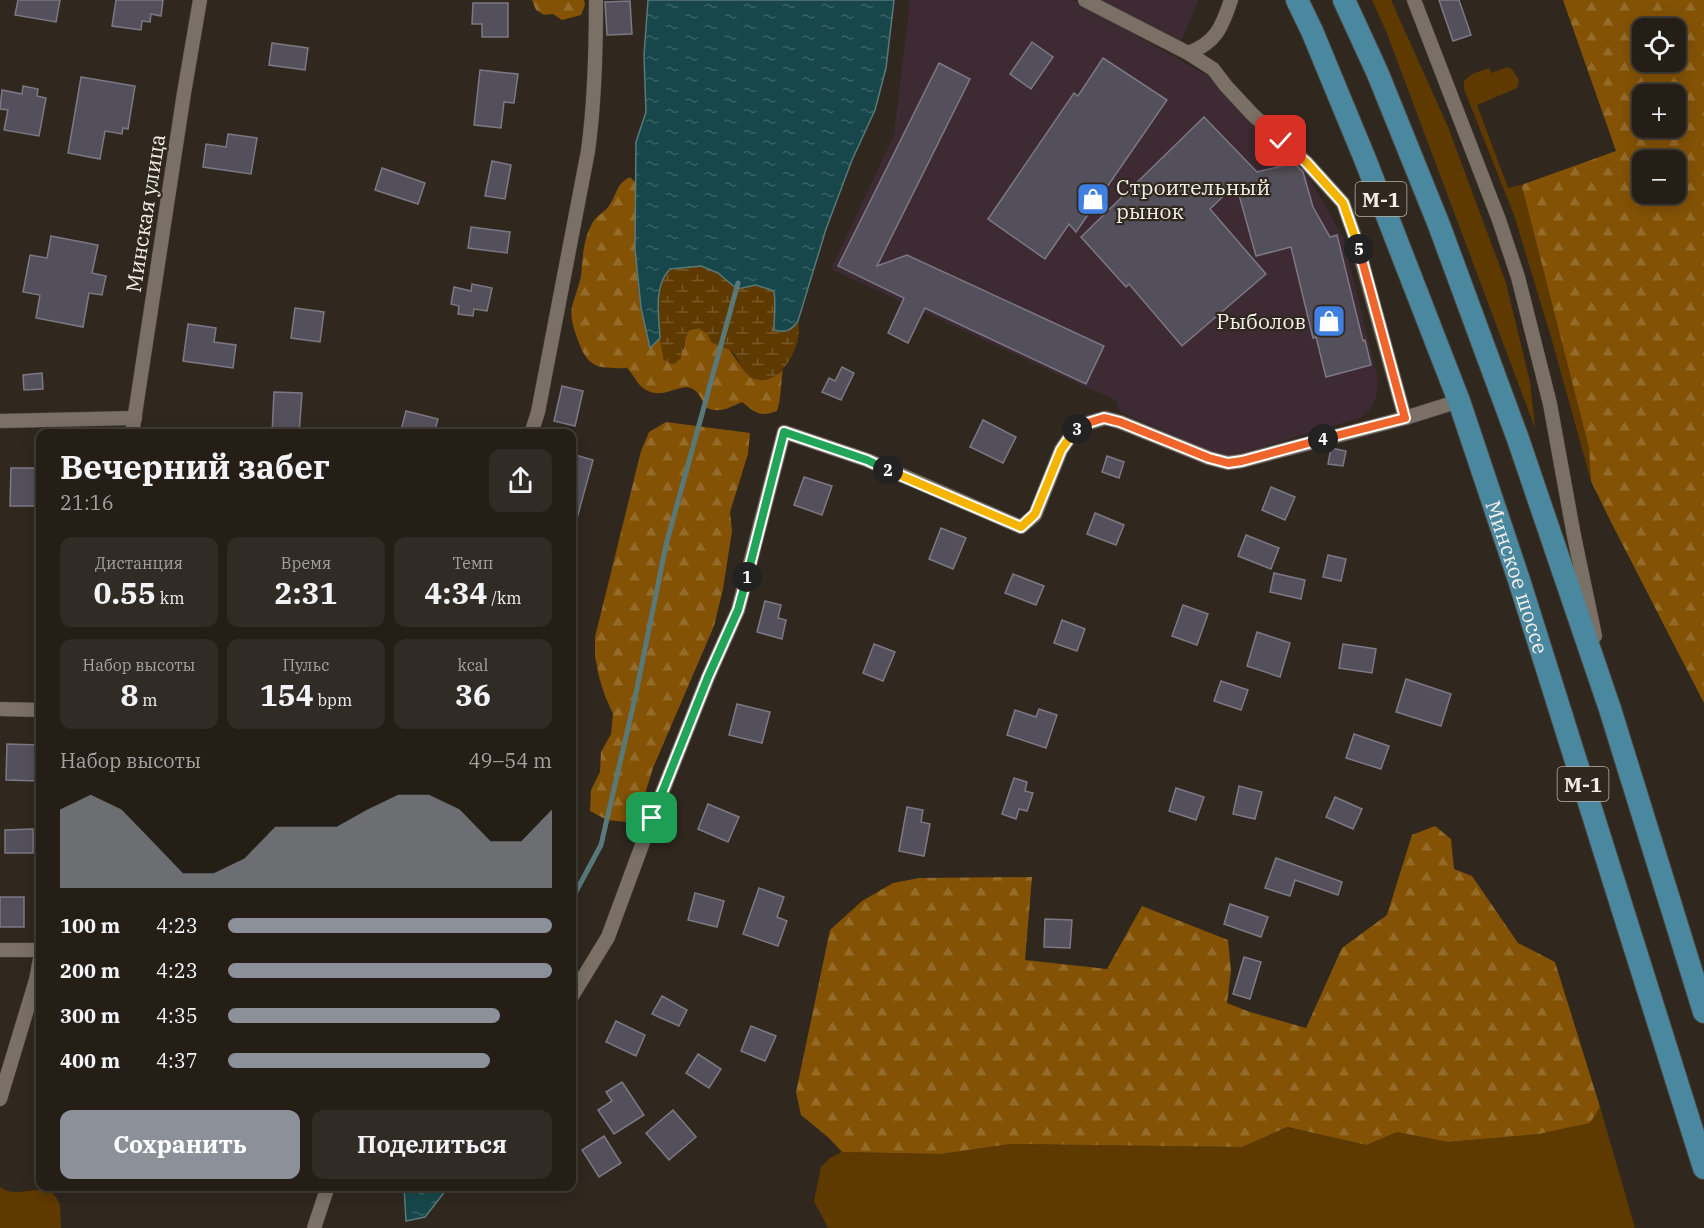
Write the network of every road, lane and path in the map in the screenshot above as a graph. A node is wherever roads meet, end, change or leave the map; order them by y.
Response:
1 (200, 0) edge
2 (596, 0) edge
3 (1084, 0) edge
4 (1231, 0) edge
5 (1297, 0) edge
6 (1344, 0) edge
7 (1414, 0) edge
8 (1212, 39) junction
9 (1188, 53) junction
10 (1213, 69) junction
11 (1459, 401) junction
12 (135, 418) junction
13 (1405, 418) junction
14 (0, 421) edge
15 (133, 429) edge
16 (533, 429) edge
17 (0, 709) edge
18 (1610, 709) junction
19 (36, 710) edge
20 (0, 950) edge
21 (36, 950) edge
22 (36, 980) edge
23 (576, 989) edge
24 (1704, 1012) edge
25 (0, 1099) edge
26 (1704, 1168) edge
27 (326, 1191) edge
28 (314, 1228) edge

1 - 12 street, Минская улица
2 - 16 street
3 - 9 street
4 - 8 street
5 - 11 highway, Минское шоссе / М-1
6 - 18 highway, М-1
7 - 18 street
8 - 9 street
8 - 10 street
9 - 10 street
10 - 13 street
11 - 13 street
11 - 26 highway, Минское шоссе / М-1
12 - 14 street
12 - 15 street, Минская улица
13 - 23 street
17 - 19 street
18 - 24 highway, М-1
20 - 21 street
22 - 25 street
27 - 28 street

